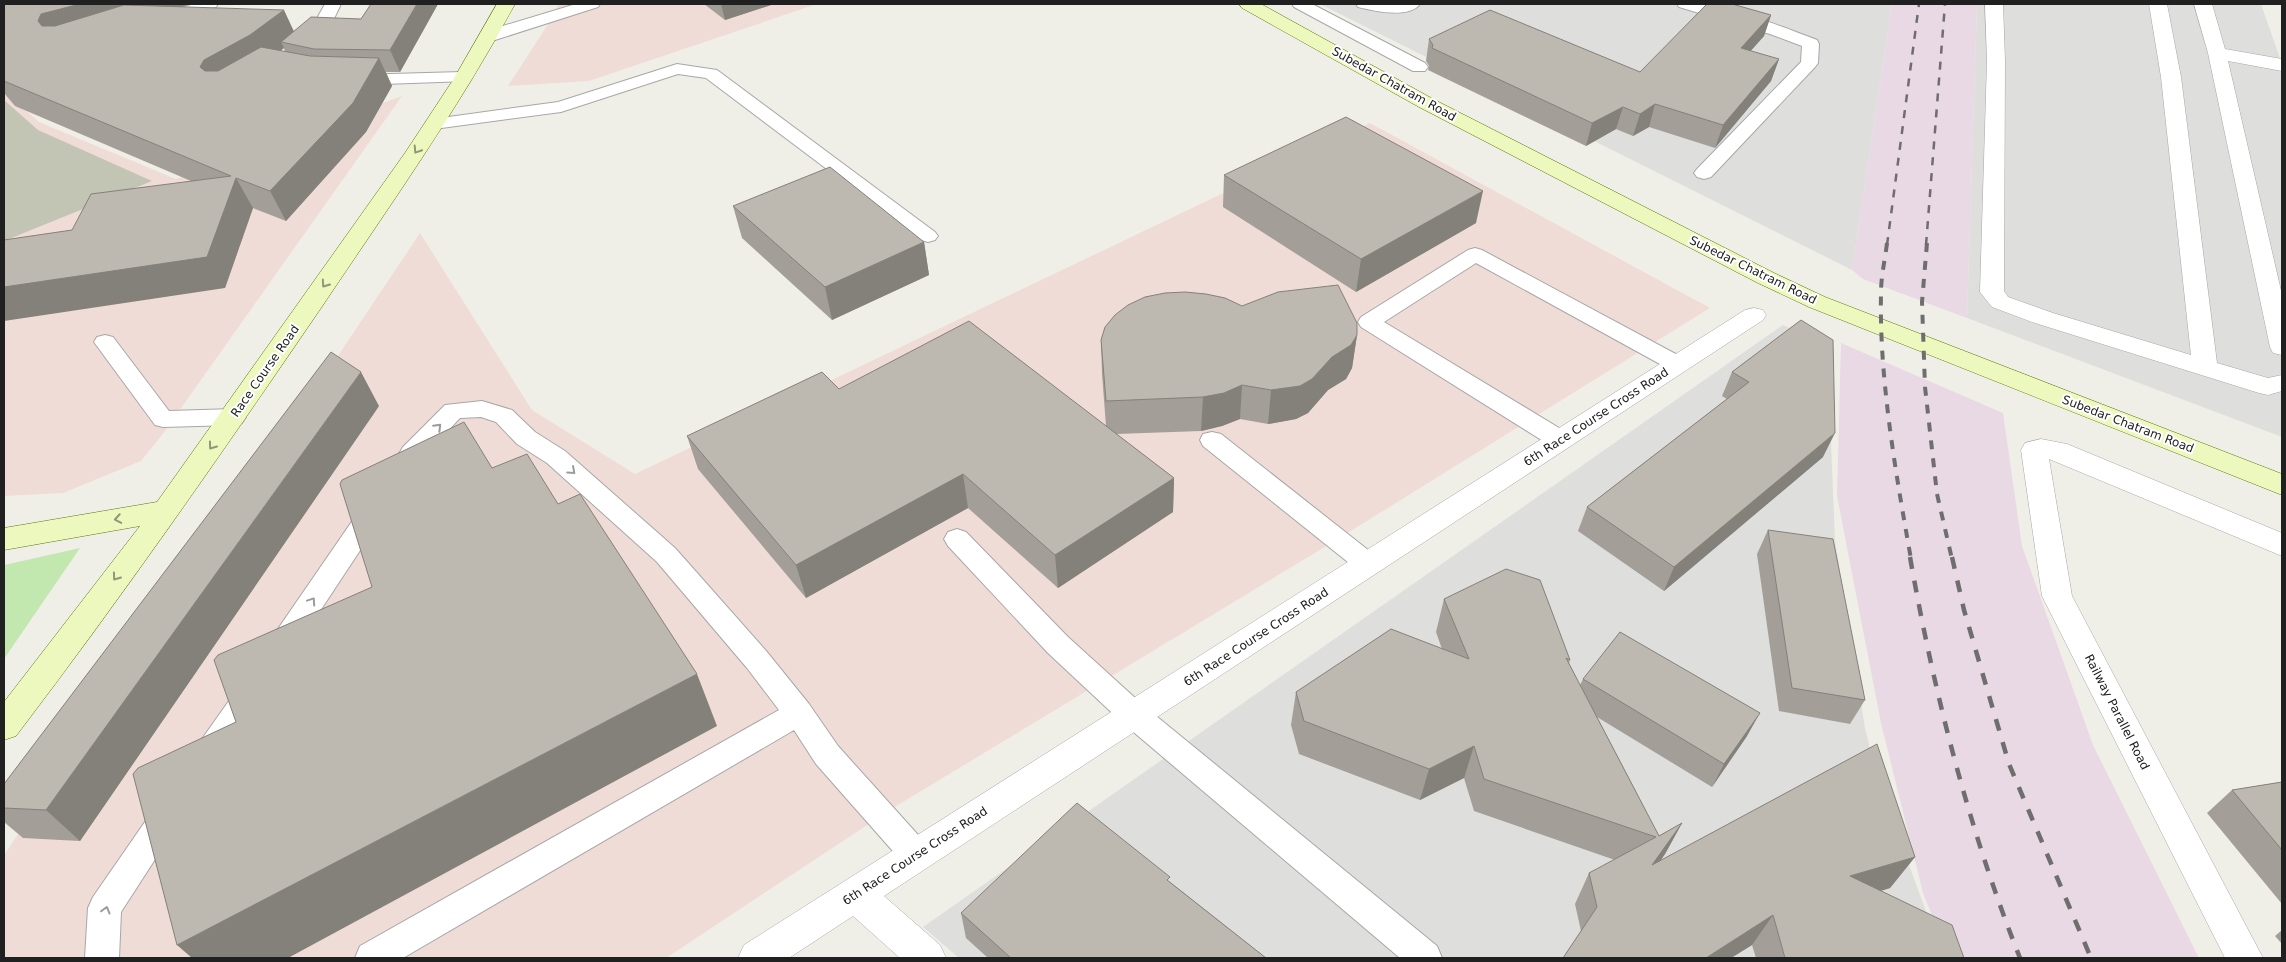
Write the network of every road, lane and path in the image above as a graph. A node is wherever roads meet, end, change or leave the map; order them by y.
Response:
1 (210, 4) edge
2 (333, 4) edge
3 (506, 4) edge
4 (592, 4) edge
5 (1248, 4) edge
6 (1300, 4) edge
7 (1364, 4) edge
8 (1412, 4) edge
9 (1685, 4) edge
10 (1994, 4) edge
11 (2158, 4) edge
12 (2202, 4) edge
13 (147, 23) edge
14 (489, 36) junction
15 (295, 50) edge
16 (2217, 53) junction
17 (2282, 65) edge
18 (1419, 67) dead end
19 (462, 77) junction
20 (341, 79) edge
21 (434, 124) junction
22 (1704, 173) dead end
23 (928, 236) dead end
24 (1754, 315) dead end
25 (105, 342) dead end
26 (2282, 347) edge
27 (1677, 364) junction
28 (2205, 367) junction
29 (2282, 384) edge
30 (234, 417) junction
31 (1212, 440) dead end
32 (1560, 440) junction
33 (2282, 485) edge
34 (166, 511) junction
35 (4, 539) edge
36 (957, 539) dead end
37 (2282, 545) edge
38 (1368, 564) junction
39 (799, 713) junction
40 (1134, 715) junction
41 (4, 726) edge
42 (917, 856) junction
43 (856, 895) junction
44 (102, 958) edge
45 (372, 958) edge
46 (757, 958) edge
47 (927, 958) edge
48 (1425, 958) edge
49 (2244, 958) edge

1 - 13 lane
2 - 15 lane
3 - 14 main road, Race Course Road
4 - 14 lane
5 - 33 main road, Subedar Chatram Road
6 - 18 lane
7 - 8 lane
9 - 22 lane
10 - 28 street
11 - 28 street
12 - 16 street
14 - 19 main road, Race Course Road
16 - 17 street
16 - 26 street
19 - 20 lane
19 - 21 main road, Race Course Road
21 - 23 lane
21 -> 30 main road, Race Course Road
24 - 27 street, 6th Race Course Cross Road
25 - 30 lane
27 - 32 street, 6th Race Course Cross Road
27 - 32 lane
28 - 29 street
30 -> 34 main road, Race Course Road
31 - 38 lane
32 - 38 street, 6th Race Course Cross Road
34 -> 35 main road
34 -> 41 main road, Race Course Road
36 - 40 lane
37 - 49 street, Railway Parallel Road
38 - 40 street, 6th Race Course Cross Road
39 - 42 lane
44 -> 39 lane
39 - 45 lane
40 - 42 street, 6th Race Course Cross Road
40 - 48 lane
42 - 43 street, 6th Race Course Cross Road
43 - 46 street, 6th Race Course Cross Road
43 - 47 street

